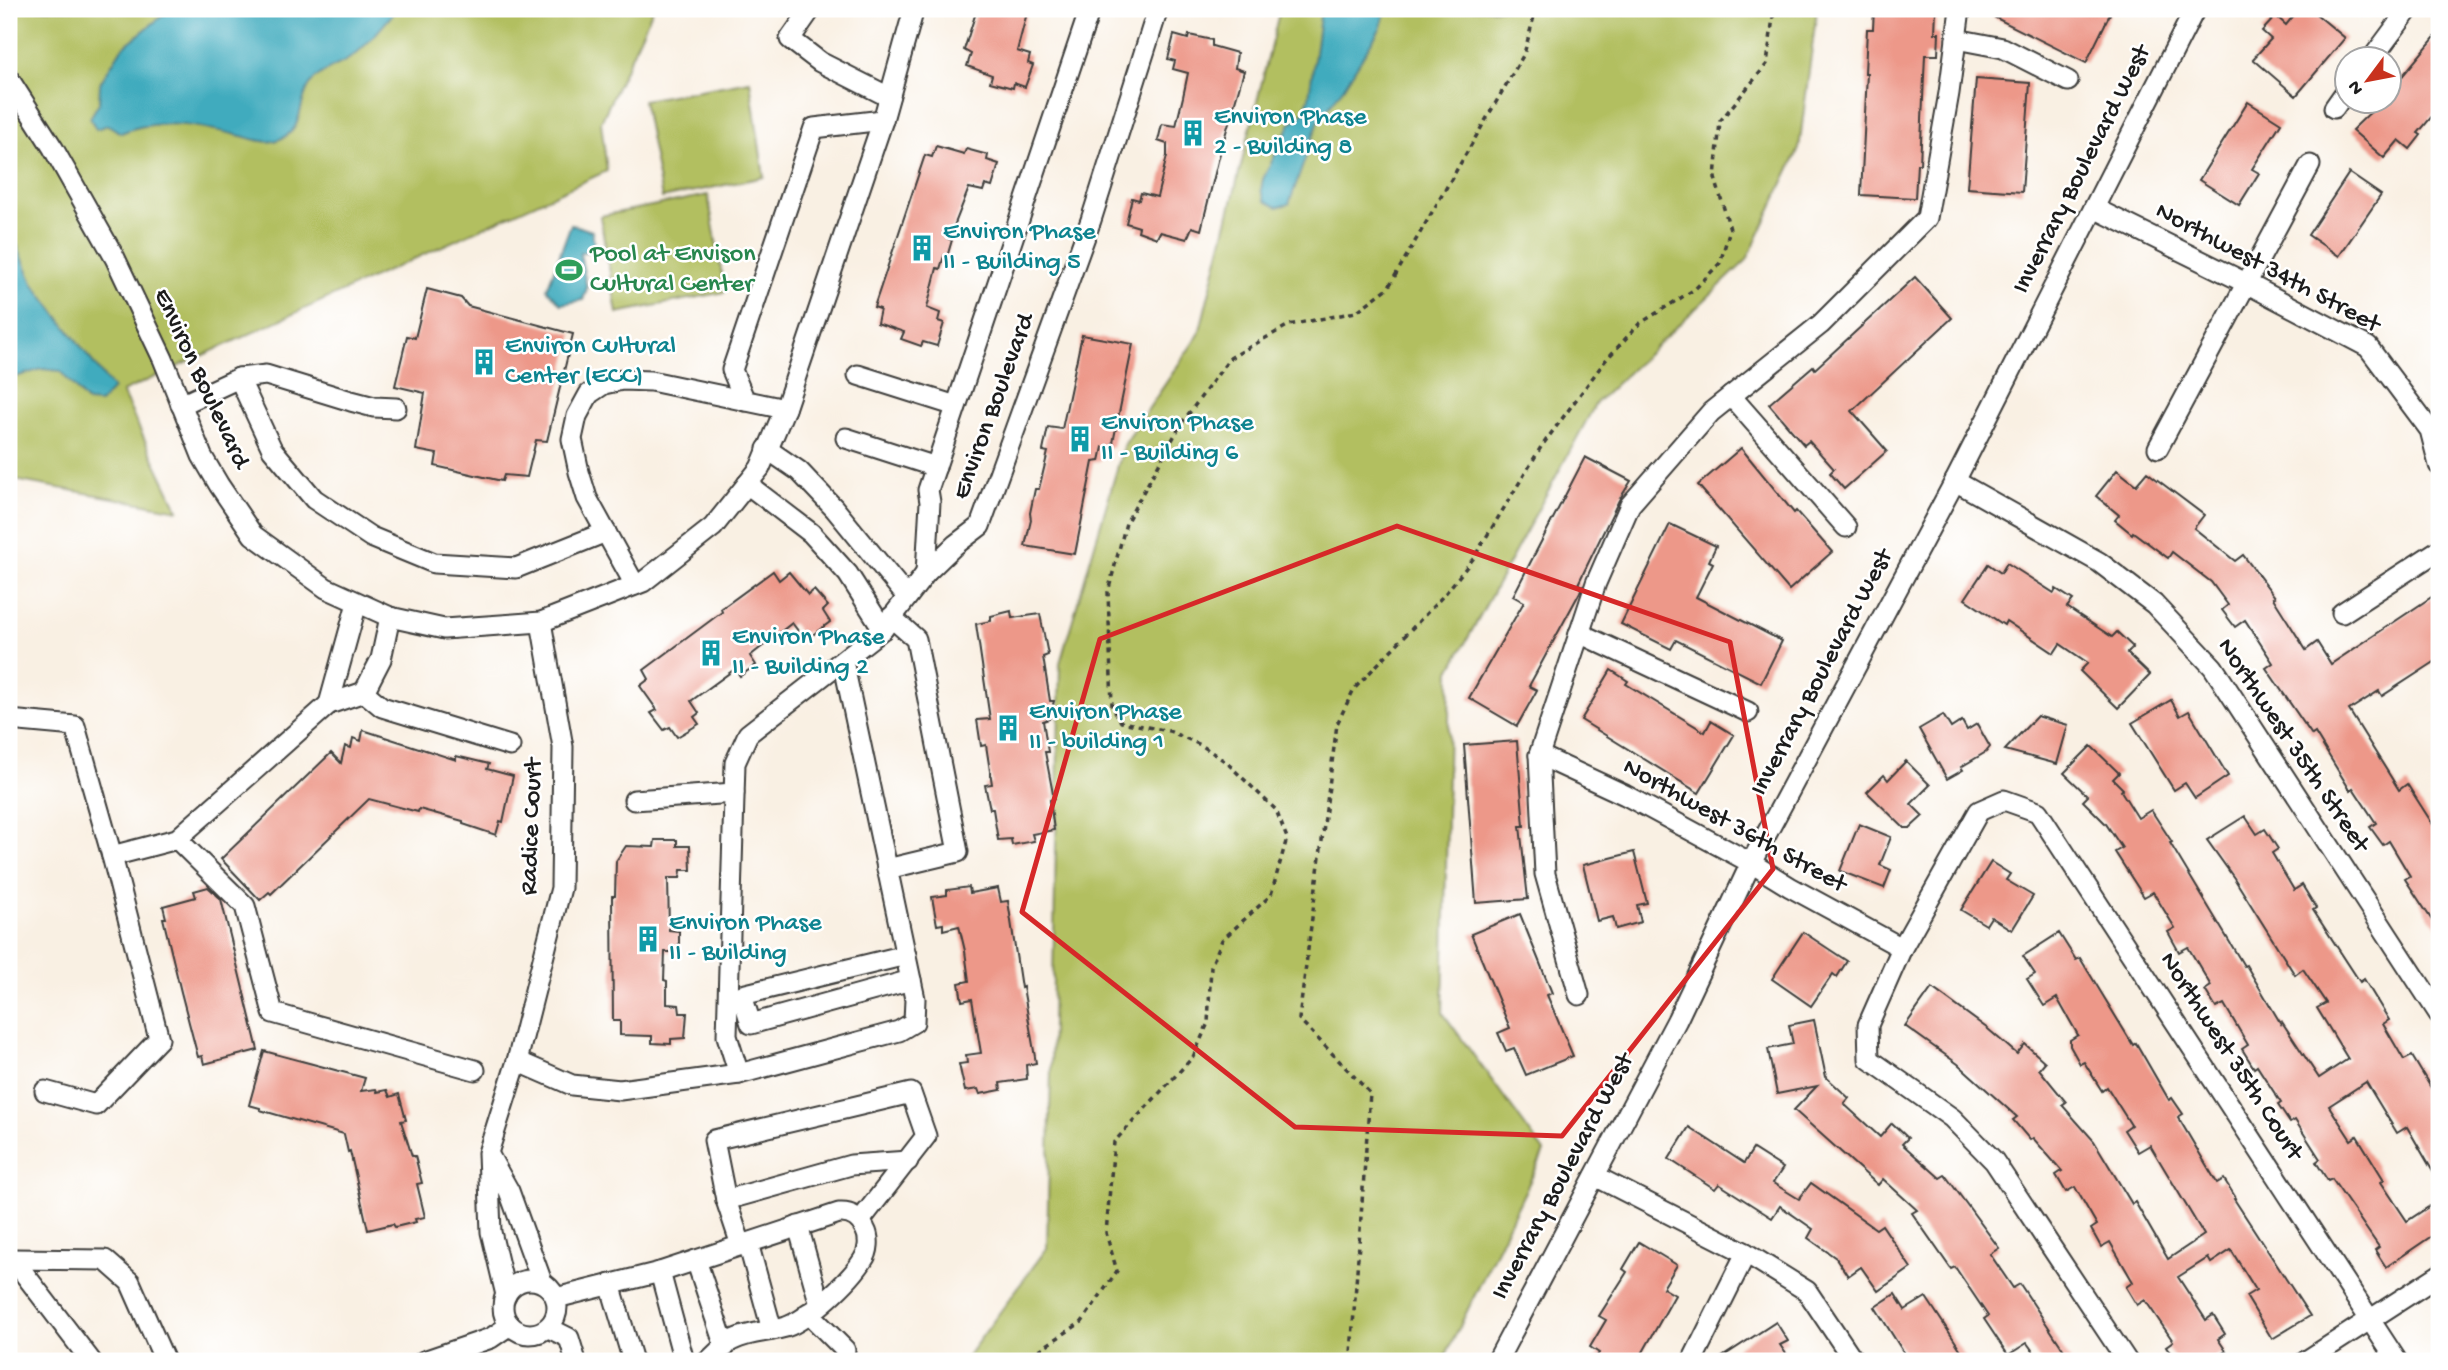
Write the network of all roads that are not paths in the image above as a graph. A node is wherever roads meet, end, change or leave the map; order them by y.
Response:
1 (811, 9) edge
2 (914, 9) edge
3 (1090, 9) edge
4 (1158, 9) edge
5 (1960, 9) edge
6 (2194, 9) edge
7 (2409, 9) edge
8 (1956, 39) junction
9 (2381, 46) edge
10 (9, 79) edge
11 (2068, 81) dead end
12 (890, 97) junction
13 (883, 120) junction
14 (2310, 165) dead end
15 (2094, 208) junction
16 (2246, 283) junction
17 (858, 375) dead end
18 (239, 378) junction
19 (1731, 396) junction
20 (745, 401) junction
21 (180, 405) junction
22 (956, 406) junction
23 (396, 408) dead end
24 (785, 409) junction
25 (846, 438) dead end
26 (2158, 448) dead end
27 (767, 449) junction
28 (2439, 464) edge
29 (936, 467) junction
30 (1955, 481) junction
31 (747, 484) junction
32 (1846, 527) dead end
33 (606, 532) junction
34 (2439, 550) edge
35 (926, 573) junction
36 (635, 585) junction
37 (907, 597) junction
38 (357, 603) junction
39 (2342, 613) dead end
40 (390, 617) junction
41 (541, 622) junction
42 (887, 623) junction
43 (1579, 634) junction
44 (843, 661) junction
45 (364, 692) junction
46 (328, 704) junction
47 (1748, 712) dead end
48 (9, 720) edge
49 (510, 746) dead end
50 (1539, 755) junction
51 (734, 793) junction
52 (634, 800) dead end
53 (177, 839) junction
54 (112, 856) junction
55 (1751, 863) junction
56 (887, 869) junction
57 (1902, 948) junction
58 (906, 955) junction
59 (911, 980) junction
60 (1579, 995) dead end
61 (2439, 1014) edge
62 (517, 1061) junction
63 (475, 1070) dead end
64 (739, 1073) junction
65 (45, 1091) dead end
66 (488, 1153) junction
67 (908, 1161) junction
68 (1595, 1176) junction
69 (726, 1199) junction
70 (860, 1222) junction
71 (798, 1226) junction
72 (744, 1244) junction
73 (1746, 1253) junction
74 (696, 1260) junction
75 (660, 1272) junction
76 (2439, 1275) edge
77 (542, 1282) junction
78 (611, 1284) junction
79 (506, 1295) junction
80 (556, 1298) junction
81 (814, 1309) junction
82 (2371, 1320) junction
83 (510, 1325) junction
84 (549, 1328) junction
85 (772, 1330) junction
86 (725, 1347) junction
87 (845, 1350) dead end
88 (91, 1361) edge
89 (165, 1361) edge
90 (424, 1361) edge
91 (576, 1361) edge
92 (633, 1361) edge
93 (684, 1361) edge
94 (708, 1361) edge
95 (1497, 1361) edge
96 (1692, 1361) edge
97 (1854, 1361) edge
98 (2127, 1361) edge
99 (2306, 1361) edge
100 (2397, 1361) edge

1 - 12 street
2 - 12 street, Environ Boulevard
3 - 22 street
4 - 35 street, Environ Boulevard
5 - 8 street
6 - 15 street, Inverrary Boulevard West
7 - 9 street
8 - 11 street, Inverrary Boulevard West
8 - 19 street
10 - 21 street, Environ Boulevard
12 - 13 street, Environ Boulevard
13 - 20 street
13 - 24 street, Environ Boulevard
14 - 16 street
15 - 16 street, Northwest 34th Street
15 - 30 street, Inverrary Boulevard West
16 - 26 street
16 - 28 street, Northwest 34th Street
17 - 22 street
18 - 21 street
18 - 23 street
18 - 33 street
19 - 32 street, Inverrary Boulevard West
19 - 43 street
20 - 24 street
20 - 33 street
21 - 38 street, Environ Boulevard
22 - 29 street
24 - 27 street, Environ Boulevard
25 - 29 street
27 - 31 street, Environ Boulevard
27 - 37 street
29 - 35 street
30 - 55 street, Inverrary Boulevard West
30 - 61 street, Northwest 35th Street
31 - 36 street, Environ Boulevard
31 - 42 street
33 - 36 street
34 - 39 street
35 - 37 street, Environ Boulevard
36 - 41 street, Environ Boulevard
37 - 42 street, Environ Boulevard
38 - 40 street, Environ Boulevard
38 - 46 street
40 - 41 street, Environ Boulevard
40 - 45 street
41 - 62 street, Radice Court
42 - 44 street, Environ Boulevard
42 - 56 street
43 - 47 street, Inverrary Boulevard West
43 - 50 street
44 - 51 street, Environ Boulevard
44 - 56 street
45 - 46 street
45 - 49 street
46 - 53 street
48 - 54 street
50 - 55 street, Northwest 36th Street
50 - 60 street
51 - 52 street
51 - 64 street, Environ Boulevard
53 - 54 street
53 - 63 street
54 - 65 street
55 - 57 street, Northwest 36th Street
55 - 68 street, Inverrary Boulevard West
56 - 58 street
57 - 82 street, Northwest 35th Court
57 - 98 street
58 - 59 street
58 - 59 street
59 - 64 street
62 - 64 street
62 - 66 street, Radice Court
66 - 77 street
66 - 79 street, Radice Court
67 - 69 street
67 - 69 street
67 - 70 street
68 - 73 street
68 - 95 street, Inverrary Boulevard West
69 - 72 street
70 - 71 street
70 - 81 street
71 - 72 street
71 - 81 street
72 - 74 street
72 - 85 street
73 - 96 street
73 - 97 street
74 - 75 street
74 - 86 street
75 - 78 street
75 - 93 street
76 - 82 street
77 - 79 street
77 - 80 street
78 - 80 street
78 - 92 street
79 - 83 street
80 - 84 street
81 - 85 street
81 - 87 street
82 - 99 street
82 - 100 street, Northwest 35th Court
83 - 84 street
83 - 90 street
84 - 91 street
85 - 86 street
86 - 94 street
88 - 89 street

